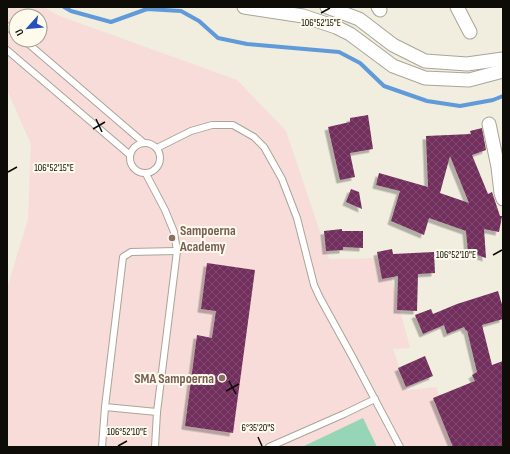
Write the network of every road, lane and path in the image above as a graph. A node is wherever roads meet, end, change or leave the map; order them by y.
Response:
1 (246, 7) edge
2 (328, 7) edge
3 (458, 7) edge
4 (470, 32) dead end
5 (33, 48) edge
6 (7, 50) edge
7 (503, 59) edge
8 (503, 71) edge
9 (489, 124) dead end
10 (144, 143) junction
11 (157, 148) junction
12 (130, 155) junction
13 (146, 174) junction
14 (503, 199) edge
15 (177, 251) junction
16 (375, 399) junction
17 (105, 407) junction
18 (157, 412) junction
19 (102, 447) edge
20 (155, 447) edge
21 (269, 447) edge
22 (400, 447) edge

1 - 8 street
2 - 7 street
3 - 4 street
5 - 10 lane
6 - 12 lane
9 - 14 street
10 - 11 lane
10 - 12 lane
11 - 13 lane
11 - 16 lane
12 - 13 lane
13 - 15 lane
15 - 17 lane
15 - 18 lane
16 - 21 lane
16 - 22 lane
17 - 18 lane
17 - 19 lane
18 - 20 lane

